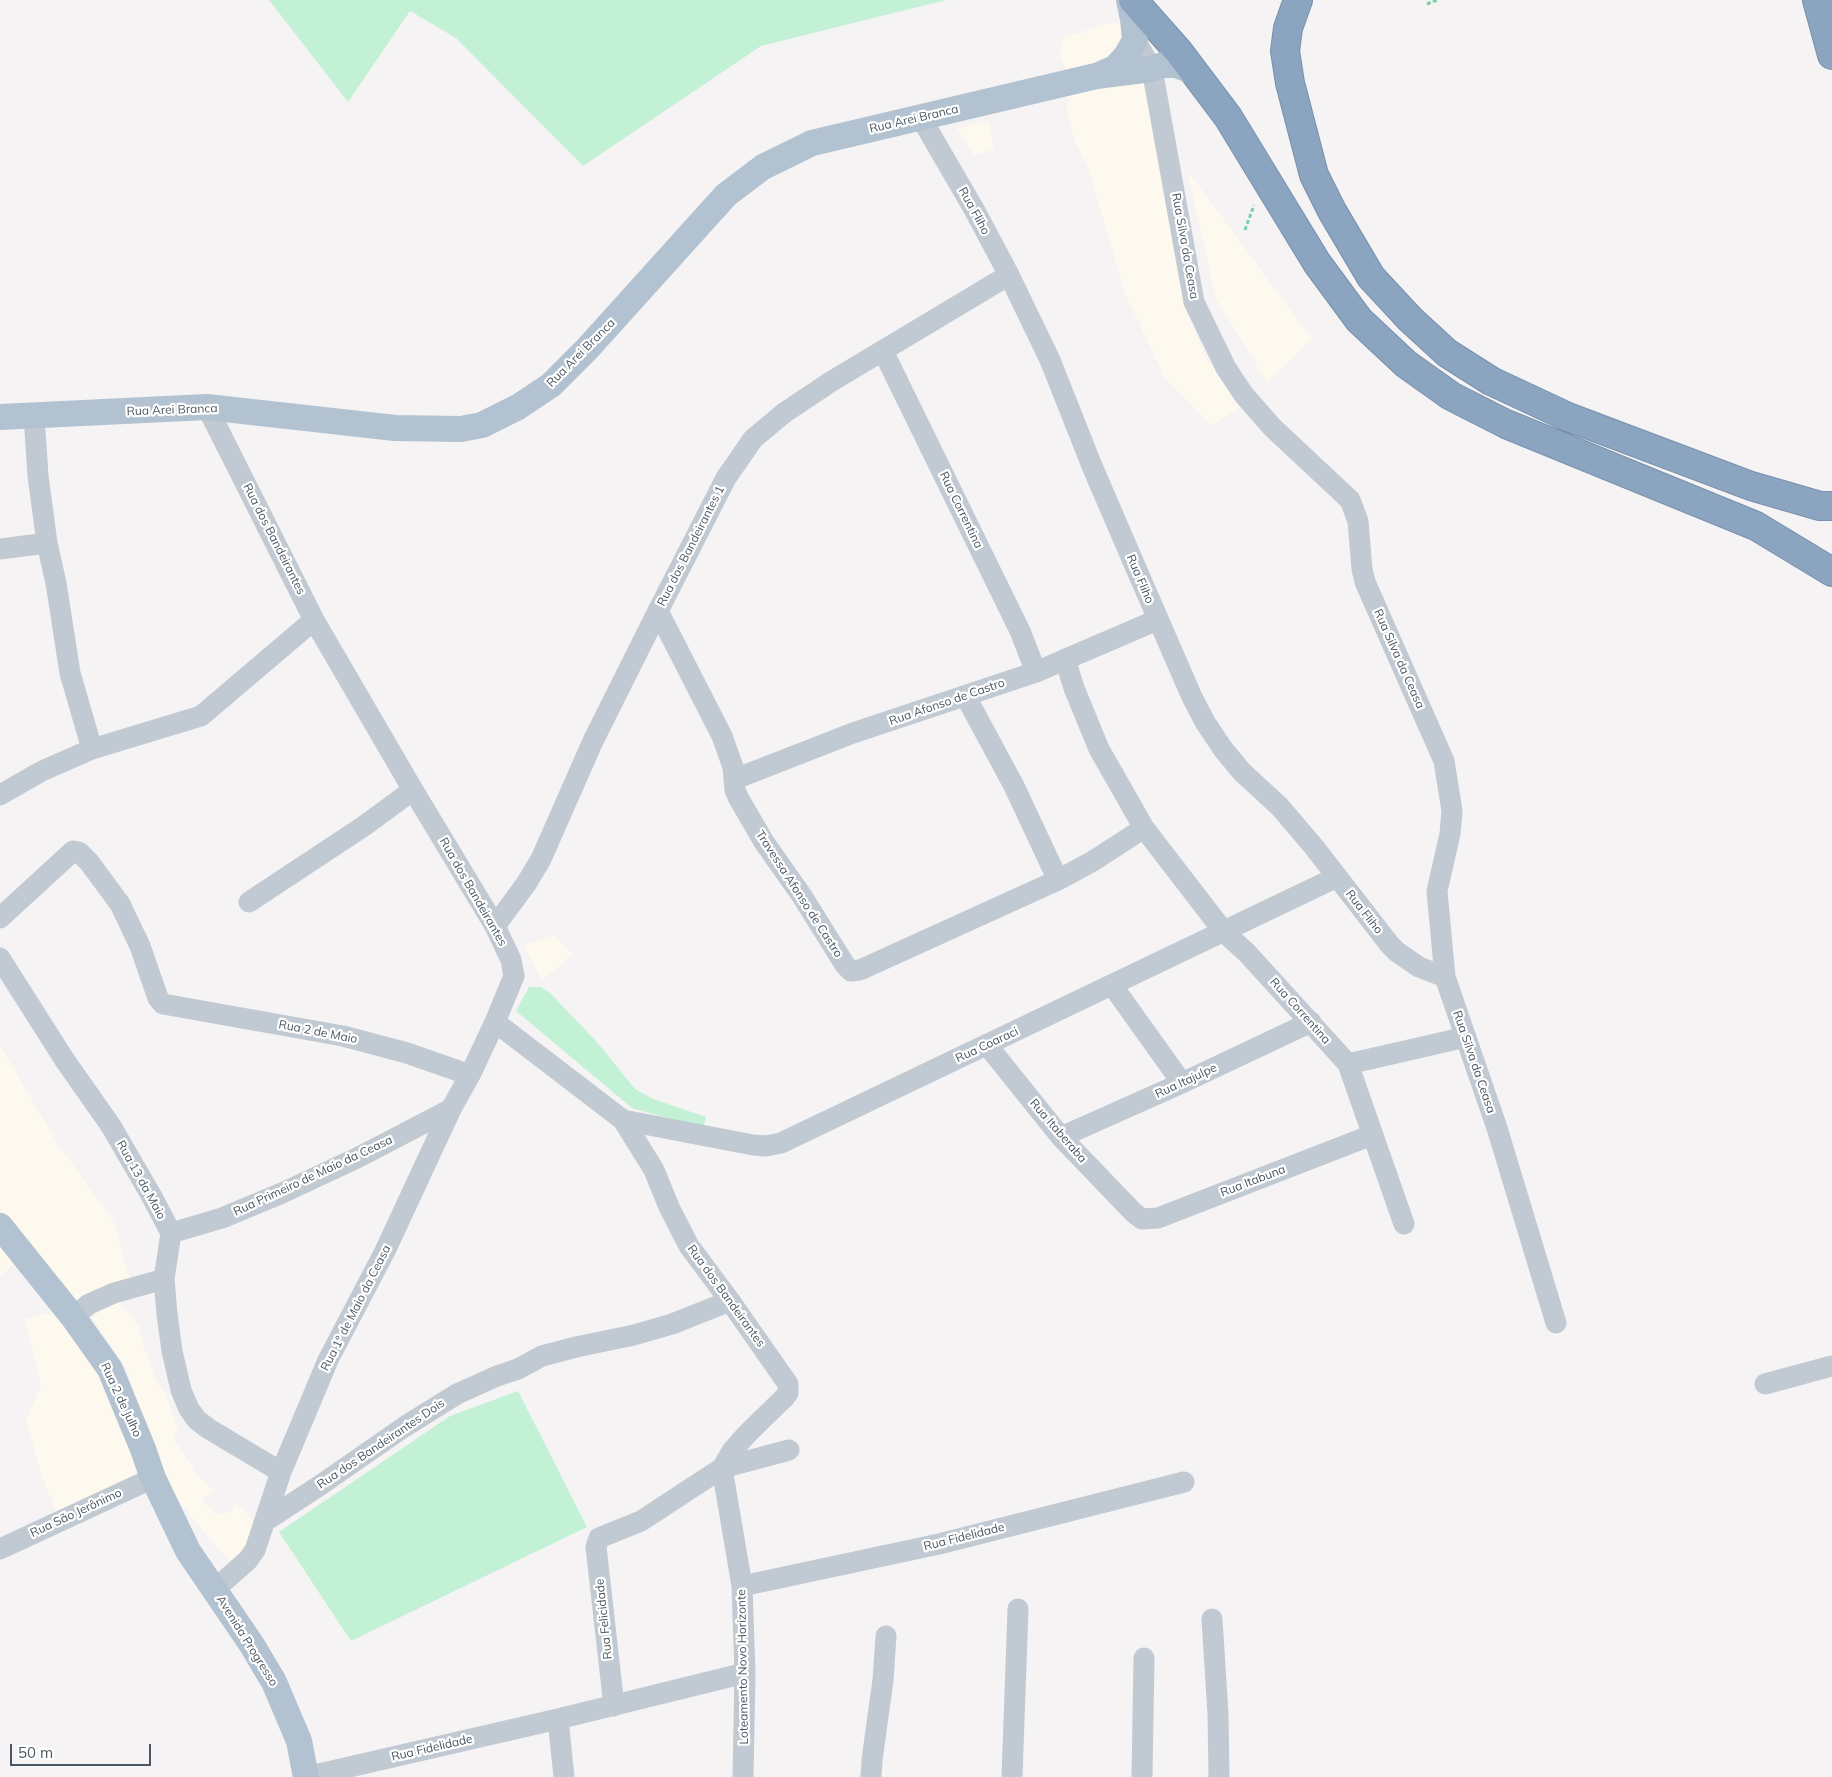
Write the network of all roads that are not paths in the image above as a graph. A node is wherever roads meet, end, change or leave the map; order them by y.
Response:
1 (1129, 0) edge
2 (1134, 0) edge
3 (1298, 0) edge
4 (1818, 5) edge
5 (1135, 40) junction
6 (1832, 55) edge
7 (1152, 69) junction
8 (1197, 75) junction
9 (1096, 76) junction
10 (921, 118) junction
11 (1009, 275) junction
12 (882, 350) junction
13 (207, 407) junction
14 (34, 416) junction
15 (0, 417) edge
16 (1832, 506) edge
17 (47, 542) junction
18 (0, 549) edge
19 (1832, 572) edge
20 (658, 611) junction
21 (314, 620) junction
22 (1158, 620) junction
23 (1064, 659) junction
24 (1036, 672) junction
25 (966, 697) junction
26 (92, 749) junction
27 (735, 779) junction
28 (413, 790) junction
29 (0, 795) edge
30 (1144, 828) junction
31 (1338, 877) junction
32 (1058, 880) junction
33 (249, 902) dead end
34 (0, 918) edge
35 (494, 926) junction
36 (1224, 932) junction
37 (0, 958) edge
38 (1445, 977) junction
39 (1112, 985) junction
40 (495, 1022) junction
41 (1311, 1022) junction
42 (1466, 1037) junction
43 (987, 1045) junction
44 (1348, 1064) junction
45 (470, 1075) junction
46 (1182, 1083) junction
47 (451, 1110) junction
48 (623, 1120) junction
49 (1372, 1135) junction
50 (1061, 1137) junction
51 (1134, 1213) joint
52 (1404, 1224) dead end
53 (0, 1226) edge
54 (170, 1233) junction
55 (164, 1279) junction
56 (730, 1301) junction
57 (73, 1316) junction
58 (1556, 1323) dead end
59 (1832, 1366) edge
60 (1765, 1384) dead end
61 (789, 1450) dead end
62 (722, 1468) junction
63 (280, 1472) junction
64 (153, 1478) junction
65 (1184, 1482) dead end
66 (264, 1522) junction
67 (0, 1549) edge
68 (742, 1586) junction
69 (215, 1589) junction
70 (1018, 1609) dead end
71 (1212, 1618) dead end
72 (886, 1636) dead end
73 (1144, 1658) dead end
74 (745, 1673) junction
75 (614, 1706) junction
76 (558, 1719) junction
77 (306, 1777) edge
78 (564, 1777) edge
79 (743, 1777) edge
80 (871, 1777) edge
81 (1012, 1777) edge
82 (1142, 1777) edge
83 (1219, 1777) edge

1 - 5 main road
2 - 8 highway
3 - 16 highway
4 - 6 highway
5 - 7 street, Rua Silva da Ceasa
5 - 9 main road, Rua Arei Branca
7 - 8 main road, Rua Arei Branca
7 - 9 main road, Rua Arei Branca
7 - 38 street, Rua Silva da Ceasa
8 - 19 highway
9 - 10 main road, Rua Arei Branca
10 - 11 street, Rua Fliho
10 - 13 main road, Rua Arei Branca
11 - 12 street, Rua dos Bandeirantes 1
11 - 22 street, Rua Fliho
12 - 20 street, Rua dos Bandeirantes 1
12 - 24 street, Rua Correntina
13 - 14 main road, Rua Arei Branca
13 - 21 street, Rua dos Bandeirantes
14 - 15 main road, Rua Arei Branca
14 - 17 street
17 - 18 street
17 - 26 street
20 - 27 street, Travessa Afonso de Castro
20 - 35 street, Rua dos Bandeirantes 1
21 - 26 street
21 - 28 street, Rua dos Bandeirantes
22 - 23 street, Rua Afonso de Castro
22 - 31 street, Rua Fliho
23 - 24 street, Rua Afonso de Castro
23 - 30 street
24 - 25 street, Rua Afonso de Castro
25 - 27 street, Rua Afonso de Castro
25 - 32 street
26 - 29 street
27 - 32 street, Travessa Afonso de Castro
28 - 33 street
28 - 35 street, Rua dos Bandeirantes
30 - 32 street, Travessa Afonso de Castro
30 - 36 street, Rua Correntina
31 - 36 street, Rua Coaraci
31 - 38 street, Rua Fliho
34 - 45 street, Rua 2 de Maio
35 - 40 street, Rua dos Bandeirantes
36 - 39 street, Rua Coaraci
36 - 41 street, Rua Correntina
37 - 54 street, Rua 13 da Maio
38 - 42 street, Rua Silva da Ceasa
39 - 43 street, Rua Coaraci
39 - 46 street
40 - 45 street, Rua 1º de Maio da Ceasa
40 - 48 street, Rua dos Bandeirantes
41 - 44 street, Rua Correntina
41 - 46 street, Rua Itajulpe
42 - 44 street
42 - 58 street, Rua Silva da Ceasa
43 - 48 street, Rua Coaraci
43 - 50 street, Rua Itaberaba
44 - 49 street, Rua Correntina
45 - 47 street, Rua 1º de Maio da Ceasa
46 - 50 street, Rua Itajulpe
47 - 54 street, Rua Primeiro de Maio da Ceasa
47 - 63 street, Rua 1º de Maio da Ceasa
48 - 56 street, Rua dos Bandeirantes
49 - 51 street, Rua Itabuna
49 - 52 street, Rua Correntina
50 - 51 street, Rua Itaberaba
53 - 57 main road, Rua 2 de Julho
54 - 55 street, Rua 13 da Maio
55 - 57 street
55 - 63 street, Rua 13 da Maio
56 - 62 street, Rua dos Bandeirantes
56 - 66 street, Rua dos Bandeirantes Dois
57 - 64 main road, Rua 2 de Julho
59 - 60 street
61 - 62 street
62 - 68 street, Loteamento Novo Horizonte
62 - 75 street, Rua Felicidade
63 - 66 street, Rua 1º de Maio da Ceasa
64 - 67 street, Rua São Jerônimo
64 - 69 main road, Rua 2 de Julho
65 - 68 street, Rua Fidelidade
66 - 69 street, Rua 1º de Maio da Ceasa
68 - 74 street, Loteamento Novo Horizonte
69 - 77 main road, Avenida Progresso
70 - 81 street
71 - 83 street
72 - 80 street
73 - 82 street
74 - 75 street, Rua Fidelidade
74 - 79 street, Loteamento Novo Horizonte
75 - 76 street, Rua Fidelidade
76 - 77 street, Rua Fidelidade
76 - 78 street

